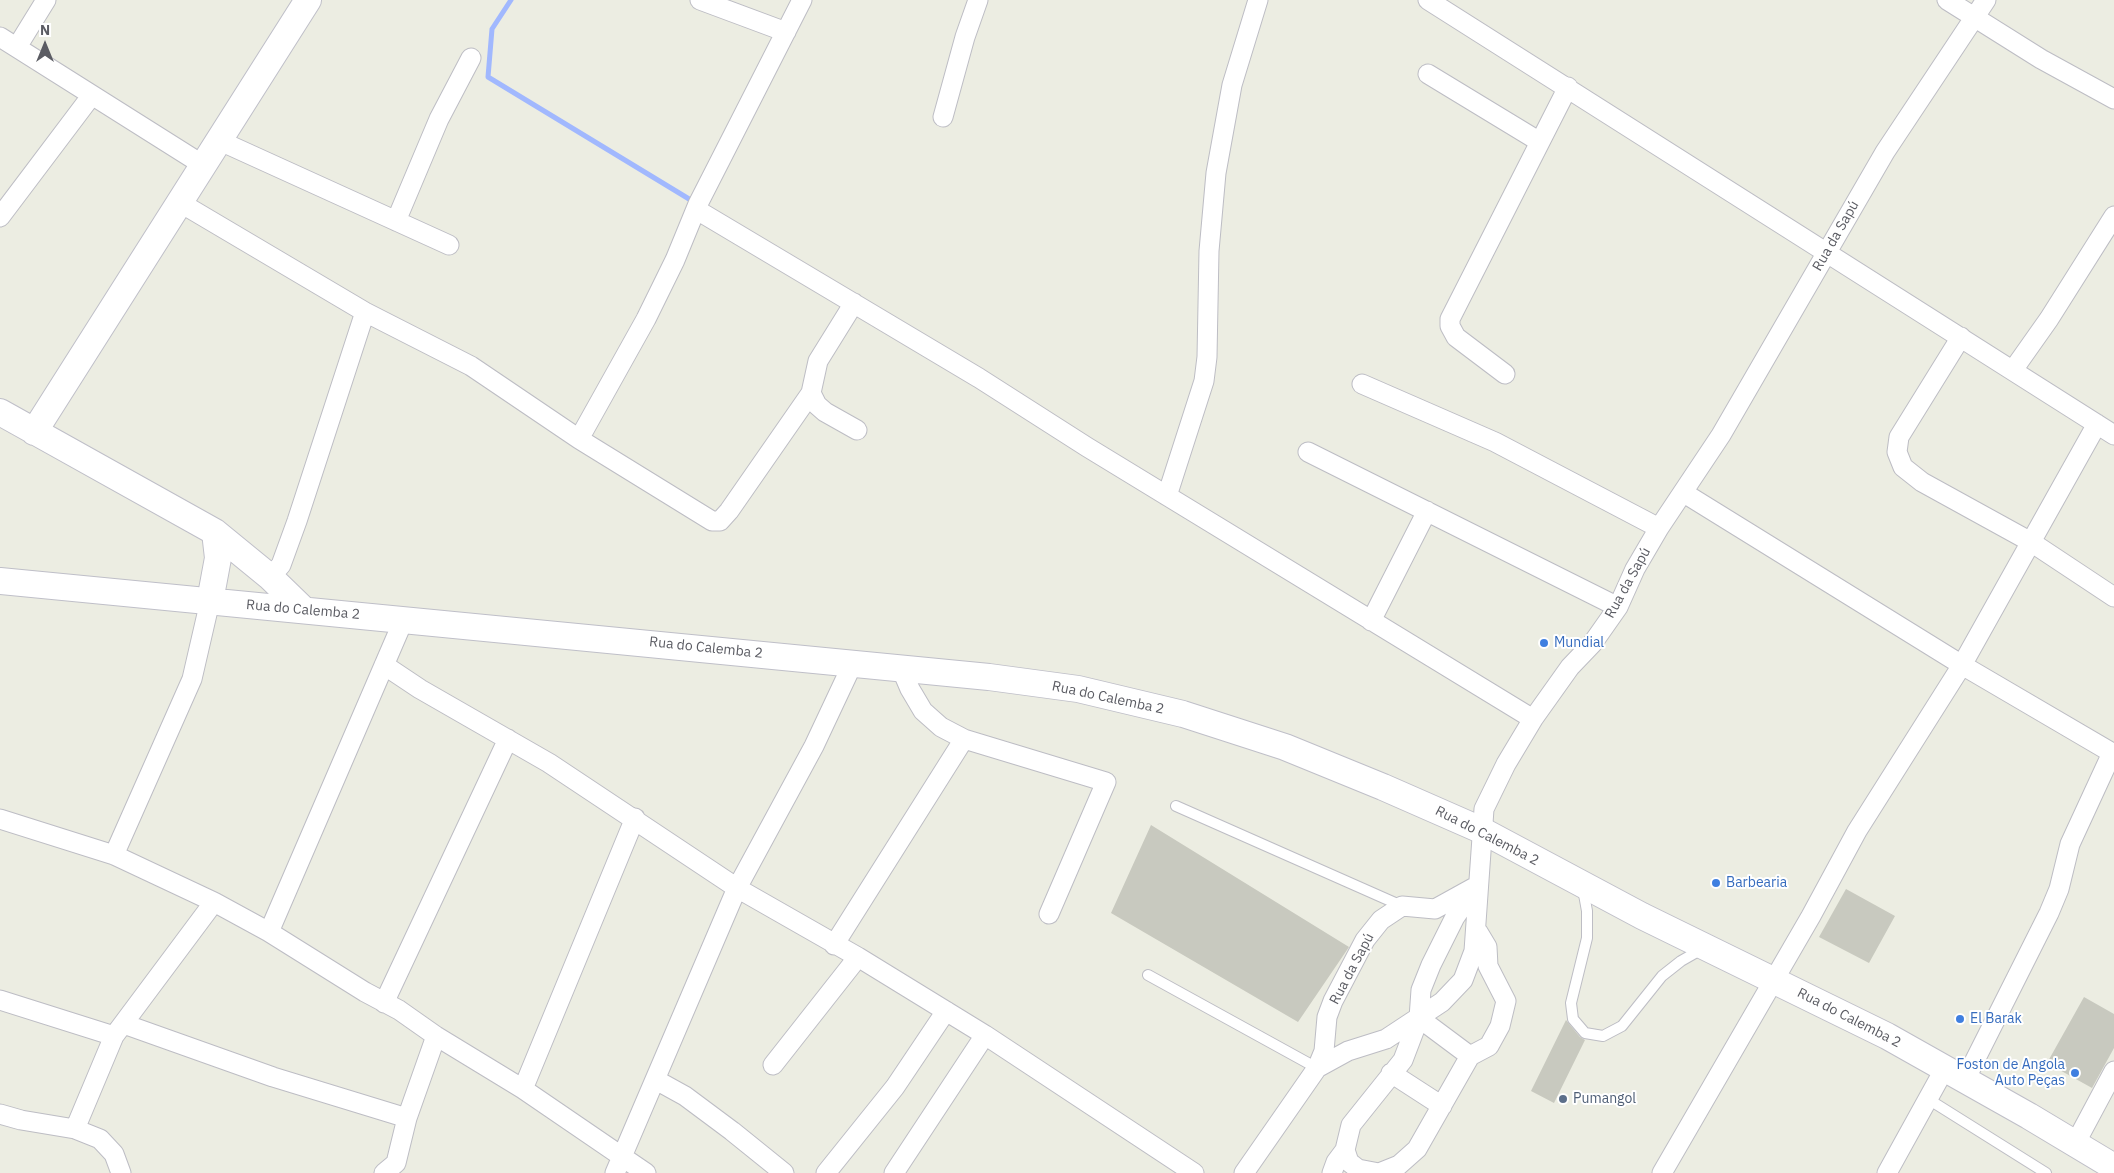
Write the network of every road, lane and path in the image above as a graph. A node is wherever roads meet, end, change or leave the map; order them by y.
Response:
1 (46, 0) edge
2 (308, 0) edge
3 (700, 0) edge
4 (802, 0) edge
5 (978, 0) edge
6 (1258, 0) edge
7 (1428, 0) edge
8 (1947, 0) edge
9 (1986, 0) edge
10 (1975, 18) junction
11 (786, 32) junction
12 (6, 45) edge
13 (471, 58) dead end
14 (1428, 74) dead end
15 (1568, 87) junction
16 (92, 95) junction
17 (2114, 99) edge
18 (943, 117) dead end
19 (218, 140) junction
20 (1540, 142) junction
21 (203, 165) junction
22 (179, 202) junction
23 (697, 210) junction
24 (2114, 216) edge
25 (0, 217) edge
26 (396, 222) junction
27 (449, 245) dead end
28 (1826, 251) junction
29 (854, 303) junction
30 (365, 312) junction
31 (1961, 337) junction
32 (2013, 370) junction
33 (1505, 374) dead end
34 (1362, 384) dead end
35 (811, 393) junction
36 (0, 412) edge
37 (2097, 424) junction
38 (857, 430) dead end
39 (34, 432) junction
40 (2114, 435) edge
41 (579, 439) junction
42 (1308, 452) dead end
43 (1684, 493) junction
44 (1167, 496) junction
45 (1427, 511) junction
46 (1659, 528) junction
47 (215, 532) junction
48 (2031, 542) junction
49 (270, 578) junction
50 (0, 581) edge
51 (2114, 596) edge
52 (210, 601) junction
53 (1618, 606) junction
54 (303, 610) junction
55 (404, 619) junction
56 (1371, 621) junction
57 (853, 663) junction
58 (384, 665) junction
59 (1962, 665) junction
60 (901, 668) junction
61 (1533, 719) junction
62 (508, 739) junction
63 (964, 740) junction
64 (2113, 754) edge
65 (1176, 806) dead end
66 (635, 818) junction
67 (0, 819) edge
68 (1481, 830) junction
69 (114, 855) junction
70 (1478, 884) junction
71 (1583, 885) junction
72 (737, 888) junction
73 (214, 902) junction
74 (1402, 906) junction
75 (1434, 908) junction
76 (1049, 914) dead end
77 (1455, 917) junction
78 (1474, 925) junction
79 (269, 932) junction
80 (834, 945) junction
81 (1705, 947) junction
82 (858, 957) junction
83 (1148, 975) dead end
84 (1775, 980) junction
85 (0, 1000) edge
86 (384, 1003) junction
87 (946, 1011) junction
88 (1419, 1018) junction
89 (119, 1030) junction
90 (985, 1035) junction
91 (436, 1036) junction
92 (1470, 1056) junction
93 (774, 1065) dead end
94 (1317, 1068) junction
95 (2114, 1072) edge
96 (1391, 1073) junction
97 (1955, 1074) junction
98 (656, 1080) junction
99 (523, 1089) junction
100 (1928, 1099) junction
101 (1442, 1106) junction
102 (0, 1114) edge
103 (407, 1118) junction
104 (75, 1129) junction
105 (2075, 1144) junction
106 (1345, 1150) junction
107 (622, 1155) junction
108 (2114, 1167) edge
109 (1401, 1169) edge
110 (120, 1173) edge
111 (384, 1173) edge
112 (615, 1173) edge
113 (646, 1173) edge
114 (784, 1173) edge
115 (826, 1173) edge
116 (894, 1173) edge
117 (1194, 1173) edge
118 (1244, 1173) edge
119 (1332, 1173) edge
120 (1662, 1173) edge
121 (1887, 1173) edge
122 (2046, 1173) edge

1 - 12 street
2 - 19 main road
3 - 11 street
4 - 11 street
5 - 18 street
6 - 44 street
7 - 15 street
8 - 10 street
9 - 10 street, Rua da Sapú
10 - 17 street
10 - 28 street, Rua da Sapú
11 - 23 street
12 - 16 street
13 - 26 street
14 - 20 street
15 - 20 street
15 - 28 street
16 - 21 street
16 - 25 street
19 - 21 main road
19 - 26 street
20 - 33 street
21 - 22 main road
22 - 30 street
22 - 39 main road
23 - 29 street
23 - 41 street
24 - 32 street
26 - 27 street
28 - 31 street
28 - 43 street, Rua da Sapú
29 - 35 street
29 - 44 street
30 - 41 street
30 - 49 street
31 - 32 street
31 - 48 street
32 - 37 street
34 - 46 street
35 - 38 street
35 - 41 street
36 - 39 main road
37 - 40 street
37 - 48 street
39 - 47 main road
42 - 45 street
43 - 46 street, Rua da Sapú
43 - 59 street
44 - 56 street
45 - 53 street
45 - 56 street
46 - 53 street, Rua da Sapú
47 - 49 main road
47 - 52 main road
48 - 51 street
48 - 59 street
49 - 54 main road
50 - 52 main road, Rua do Calemba 2
52 - 54 main road, Rua do Calemba 2
52 - 69 street
53 - 61 street, Rua da Sapú
54 - 55 main road, Rua do Calemba 2
55 - 57 main road, Rua do Calemba 2
55 - 58 street
56 - 61 street
57 - 60 main road, Rua do Calemba 2
57 - 72 street
58 - 62 street
58 - 79 street
59 - 64 street
59 - 84 street
60 - 63 street
60 - 68 main road, Rua do Calemba 2
61 - 68 street, Rua da Sapú
62 - 66 street
62 - 86 street
63 - 76 street
63 - 80 street
64 - 97 street
65 - 74 lane
66 - 72 street
66 - 99 street
67 - 69 street
68 - 70 street, Rua da Sapú
68 - 71 main road, Rua do Calemba 2
69 - 73 street
70 - 75 street
70 - 77 street
70 - 78 street, Rua da Sapú
71 - 81 main road, Rua do Calemba 2
71 - 81 lane
72 - 80 street
72 - 98 street
73 - 79 street
73 - 89 street
74 - 75 street
74 - 94 street, Rua da Sapú
75 - 77 street
77 - 78 street
77 - 88 street
78 - 88 street, Rua da Sapú
78 - 92 street
79 - 86 street
80 - 82 street
81 - 84 main road, Rua do Calemba 2
82 - 87 street
82 - 93 street
83 - 94 lane
84 - 97 main road, Rua do Calemba 2
84 - 120 street
85 - 89 street
86 - 91 street
87 - 90 street
87 - 115 street
88 - 92 street
88 - 94 street, Rua da Sapú
88 - 96 street
89 - 103 street
89 - 104 street
90 - 116 street
90 - 117 street
91 - 99 street
91 - 103 street
92 - 101 street
94 - 118 street, Rua da Sapú
95 - 105 street
96 - 101 street
96 - 106 street
97 - 100 street
97 - 105 main road, Rua do Calemba 2
98 - 107 street
98 - 114 street
99 - 107 street
100 - 121 street
100 - 122 lane
101 - 109 street
102 - 104 street
103 - 111 street
104 - 110 street
105 - 108 main road, Rua do Calemba 2
106 - 109 street
106 - 119 street
107 - 112 street
107 - 113 street

